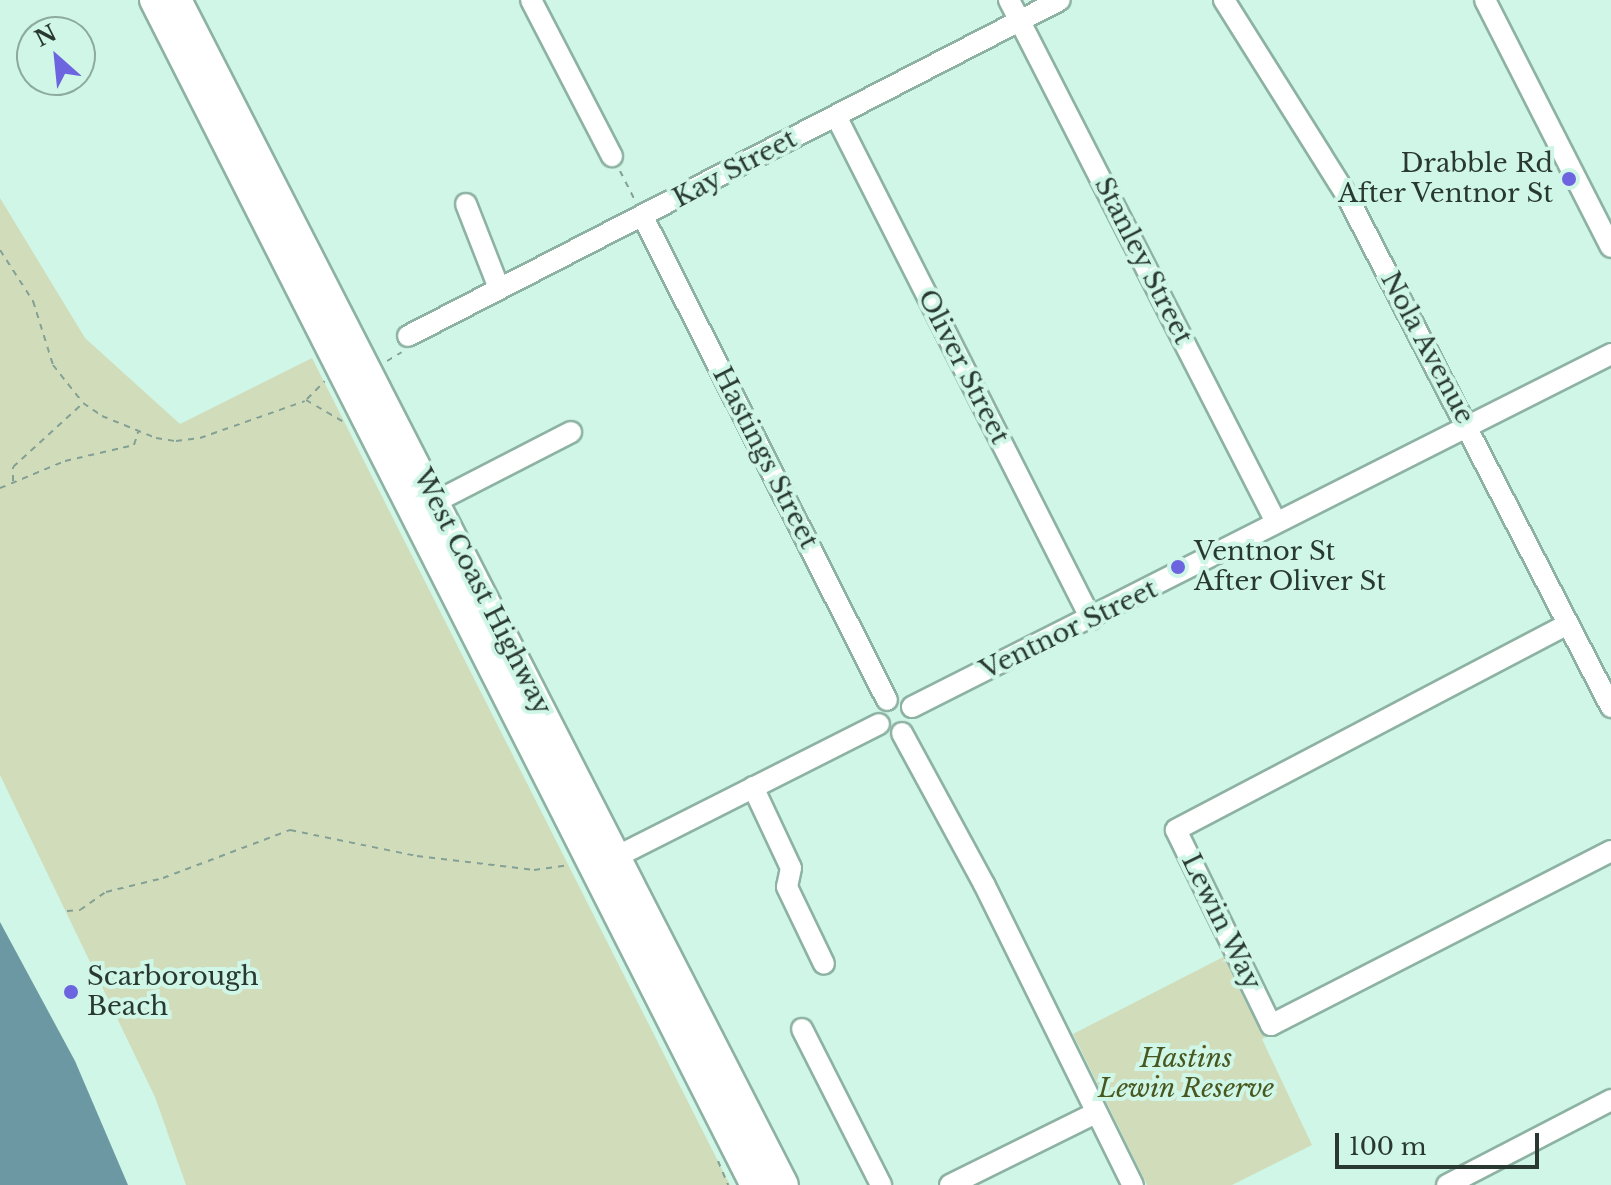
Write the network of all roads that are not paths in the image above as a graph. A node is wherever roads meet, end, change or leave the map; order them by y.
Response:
1 (154, 0) edge
2 (177, 0) edge
3 (531, 0) edge
4 (1009, 0) edge
5 (1060, 0) edge
6 (1224, 0) edge
7 (1485, 0) edge
8 (1020, 21) junction
9 (836, 116) junction
10 (612, 156) road end
11 (466, 204) dead end
12 (643, 217) junction
13 (1611, 247) edge
14 (499, 288) junction
15 (408, 336) dead end
16 (1611, 354) edge
17 (1469, 428) junction
18 (571, 432) dead end
19 (386, 436) junction
20 (435, 502) junction
21 (1276, 522) junction
22 (1091, 619) junction
23 (1568, 624) junction
24 (887, 700) junction
25 (912, 707) junction
26 (1611, 707) edge
27 (879, 724) junction
28 (902, 733) junction
29 (753, 787) junction
30 (1611, 851) edge
31 (618, 856) junction
32 (582, 867) junction
33 (824, 964) dead end
34 (802, 1029) dead end
35 (1611, 1100) edge
36 (1096, 1113) junction
37 (766, 1149) junction
38 (757, 1185) edge
39 (784, 1185) edge
40 (881, 1185) edge
41 (950, 1185) edge
42 (1133, 1185) edge
43 (1447, 1185) edge

1 - 19 highway, West Coast Highway
2 - 19 highway, West Coast Highway
3 - 10 street
4 - 8 street, Stanley Street
5 - 8 street, Kay Street
6 - 17 street, Nola Avenue
7 - 13 street
8 - 9 street, Kay Street
8 - 21 street, Stanley Street
9 - 12 street, Kay Street
9 - 22 street, Oliver Street
11 - 14 street
12 - 14 street, Kay Street
12 - 24 street, Hastings Street
14 - 15 street, Kay Street
16 - 17 street, Ventnor Street
17 - 21 street, Ventnor Street
17 - 23 street, Nola Avenue
18 - 20 street
19 - 20 highway, West Coast Highway
19 - 32 highway, West Coast Highway
20 - 31 highway, West Coast Highway
21 - 22 street, Ventnor Street
22 - 25 street, Ventnor Street
23 - 26 street, Nola Avenue
23 - 30 street, Lewin Way
24 - 25 street
24 - 27 street
25 - 28 street
27 - 28 street
27 - 29 street
28 - 36 street
29 - 31 street
29 - 33 street
31 - 32 street
31 - 37 highway, West Coast Highway
32 - 38 highway, West Coast Highway
34 - 40 street
35 - 43 street
36 - 41 street
36 - 42 street
37 - 38 highway
37 - 39 highway, West Coast Highway

